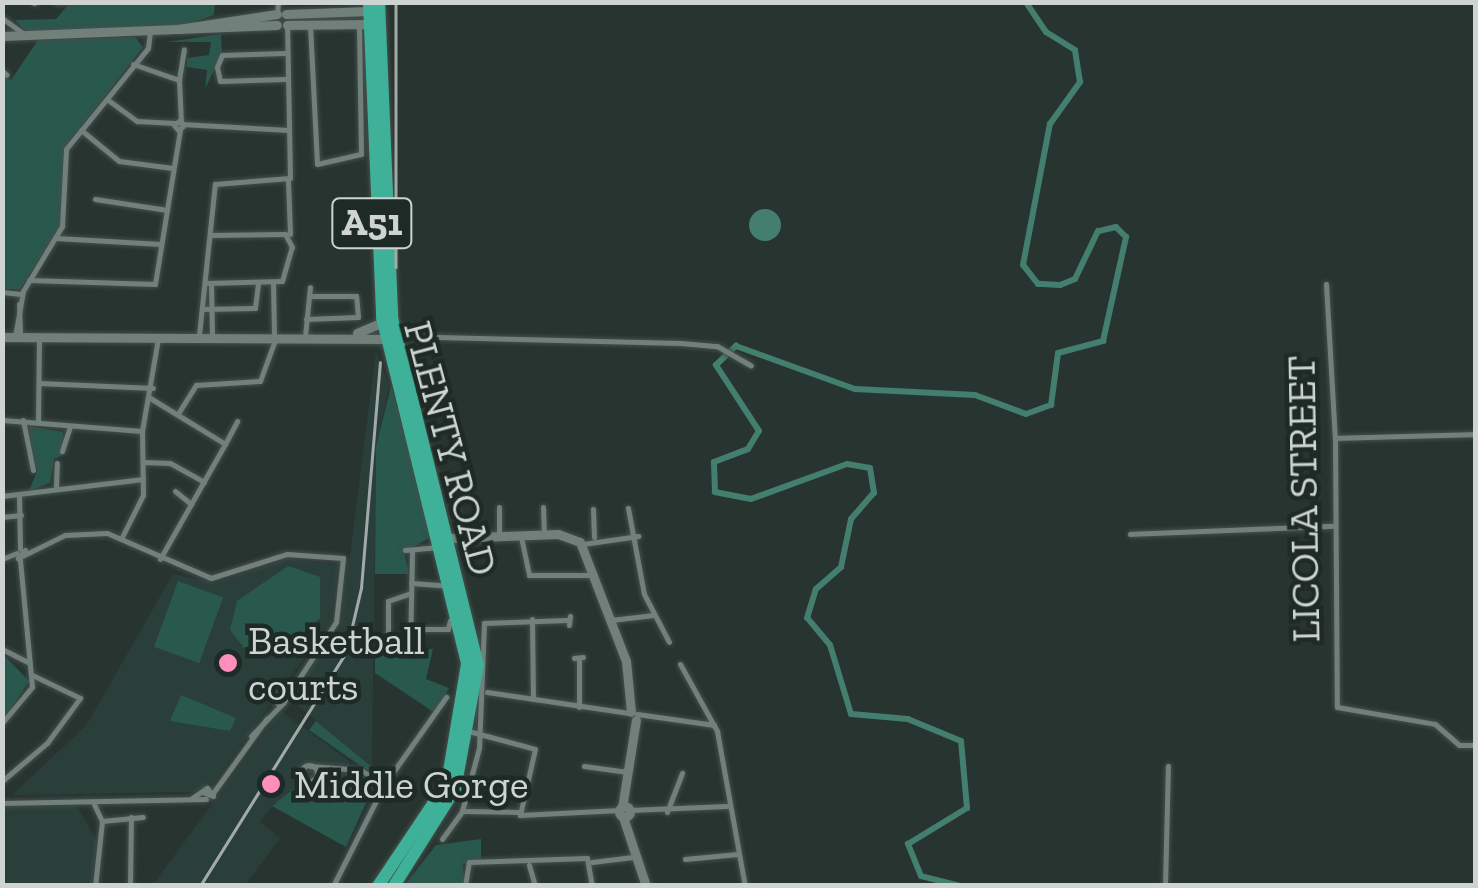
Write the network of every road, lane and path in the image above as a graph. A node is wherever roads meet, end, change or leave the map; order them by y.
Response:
1 (56, 2) edge
2 (68, 2) edge
3 (304, 2) edge
4 (372, 14) edge
5 (281, 16) edge
6 (3, 17) edge
7 (308, 20) junction
8 (147, 33) junction
9 (27, 36) junction
10 (4, 37) edge
11 (45, 37) junction
12 (184, 49) dead end
13 (284, 53) junction
14 (133, 64) junction
15 (284, 79) junction
16 (179, 80) junction
17 (108, 100) junction
18 (178, 126) junction
19 (80, 130) junction
20 (288, 130) junction
21 (173, 168) junction
22 (287, 180) junction
23 (95, 199) dead end
24 (167, 210) junction
25 (210, 235) junction
26 (289, 235) junction
27 (56, 238) junction
28 (161, 244) junction
29 (29, 280) junction
30 (258, 282) junction
31 (273, 282) junction
32 (208, 283) junction
33 (1326, 284) dead end
34 (310, 287) dead end
35 (2, 292) edge
36 (310, 296) junction
37 (20, 298) junction
38 (202, 308) junction
39 (212, 308) junction
40 (306, 319) junction
41 (387, 332) junction
42 (38, 336) junction
43 (199, 336) junction
44 (212, 336) junction
45 (274, 336) junction
46 (305, 336) junction
47 (342, 336) junction
48 (2, 337) edge
49 (17, 337) junction
50 (158, 338) junction
51 (751, 366) dead end
52 (39, 383) junction
53 (153, 388) junction
54 (150, 398) junction
55 (178, 412) junction
56 (2, 420) edge
57 (24, 420) junction
58 (237, 420) dead end
59 (38, 421) junction
60 (70, 427) junction
61 (142, 430) junction
62 (1476, 434) edge
63 (1335, 438) junction
64 (224, 442) junction
65 (62, 451) dead end
66 (143, 462) junction
67 (57, 463) dead end
68 (33, 470) dead end
69 (143, 479) junction
70 (204, 482) junction
71 (56, 487) junction
72 (174, 491) dead end
73 (2, 496) edge
74 (18, 496) junction
75 (452, 498) dead end
76 (191, 504) junction
77 (499, 507) dead end
78 (543, 508) dead end
79 (628, 508) dead end
80 (593, 509) dead end
81 (21, 514) junction
82 (2, 517) edge
83 (1332, 526) junction
84 (499, 534) junction
85 (544, 534) junction
86 (1130, 534) dead end
87 (638, 536) junction
88 (122, 537) junction
89 (520, 537) junction
90 (588, 541) junction
91 (439, 543) junction
92 (22, 554) junction
93 (4, 558) edge
94 (160, 559) junction
95 (591, 574) junction
96 (411, 583) junction
97 (411, 593) junction
98 (654, 615) junction
99 (532, 619) junction
100 (569, 620) dead end
101 (610, 620) junction
102 (411, 629) junction
103 (668, 642) dead end
104 (2, 649) edge
105 (579, 658) dead end
106 (30, 663) junction
107 (680, 664) dead end
108 (32, 675) junction
109 (291, 686) junction
110 (486, 692) junction
111 (446, 696) dead end
112 (277, 697) junction
113 (533, 700) junction
114 (284, 702) junction
115 (579, 707) junction
116 (634, 717) junction
117 (268, 718) junction
118 (2, 723) edge
119 (714, 725) junction
120 (476, 736) junction
121 (1476, 745) edge
122 (244, 751) junction
123 (310, 766) junction
124 (584, 766) dead end
125 (1168, 766) dead end
126 (334, 768) junction
127 (628, 772) junction
128 (682, 773) dead end
129 (315, 778) junction
130 (2, 780) edge
131 (384, 786) junction
132 (208, 791) junction
133 (190, 798) junction
134 (92, 800) junction
135 (2, 803) edge
136 (726, 806) junction
137 (462, 811) junction
138 (518, 812) junction
139 (625, 812) junction
140 (667, 812) junction
141 (143, 816) dead end
142 (131, 817) junction
143 (102, 821) junction
144 (442, 840) dead end
145 (738, 854) junction
146 (630, 856) junction
147 (685, 859) dead end
148 (528, 864) junction
149 (591, 864) junction
150 (94, 886) edge
151 (130, 886) edge
152 (333, 886) edge
153 (378, 886) edge
154 (394, 886) edge
155 (466, 886) edge
156 (535, 886) edge
157 (592, 886) edge
158 (646, 886) edge
159 (745, 886) edge
160 (1165, 886) edge

1 - 2 street
3 - 7 street
4 - 7 street
4 - 7 street
4 - 7 street
4 - 41 highway, PLENTY ROAD / A51
5 - 7 street
5 - 8 street
5 - 13 street
6 - 9 street
8 - 11 street
8 - 14 street
9 - 10 street
9 - 11 street
10 - 11 street
12 - 16 street
13 - 15 street
13 - 15 street
14 - 16 street
14 - 17 street
15 - 20 street
16 - 18 street
17 - 18 street
17 - 19 street
18 - 20 street
18 - 21 street
19 - 21 street
19 - 27 street
20 - 22 street
21 - 24 street
22 - 25 street
22 - 26 street
23 - 24 street
24 - 28 street
25 - 26 street
25 - 32 street
26 - 31 street
27 - 28 street
27 - 29 street
28 - 29 street
29 - 37 street
30 - 31 street
30 - 32 street
30 - 39 street
31 - 45 street
32 - 38 street
32 - 39 street
33 - 63 street, LICOLA STREET
34 - 36 street
35 - 37 street
36 - 40 street
36 - 40 street
37 - 49 street
38 - 39 street
38 - 43 street
39 - 44 street
40 - 46 street
41 - 47 street
41 - 47 street
41 - 51 street
41 - 91 highway, PLENTY ROAD / A51
42 - 49 street
42 - 50 street
42 - 52 street
43 - 44 street
43 - 50 street
44 - 45 street
45 - 46 street
45 - 55 street
46 - 47 street
48 - 49 street
50 - 53 street
52 - 53 street
52 - 59 street
53 - 54 street
54 - 55 street
54 - 61 street
55 - 64 street
56 - 57 street
57 - 59 street
57 - 68 street
58 - 64 street
59 - 60 street
60 - 61 street
60 - 65 street
61 - 66 street
62 - 63 street
63 - 83 street, LICOLA STREET
64 - 70 street
66 - 69 street
66 - 70 street
67 - 71 street
69 - 71 street
69 - 88 street
70 - 76 street
71 - 74 street
72 - 76 street
73 - 74 street
74 - 81 street
75 - 91 street, PLENTY ROAD
76 - 94 street
77 - 84 street
78 - 85 street
79 - 87 street
80 - 90 street
81 - 82 street
81 - 92 street
83 - 86 street
83 - 121 street, LICOLA STREET
84 - 89 street
84 - 91 street
85 - 89 street
85 - 90 street
87 - 90 street
87 - 98 street
88 - 92 street
88 - 94 street
89 - 95 street
90 - 95 street
91 - 96 street
91 - 120 highway, PLENTY ROAD / A51
91 - 153 highway, PLENTY ROAD / A51
92 - 93 street
92 - 106 street
94 - 109 street
95 - 101 street
96 - 97 street
96 - 102 street
97 - 102 street
97 - 102 street
98 - 101 street
98 - 103 street
99 - 100 street
99 - 110 street
99 - 113 street
101 - 116 street
104 - 106 street
105 - 115 street
106 - 108 street
107 - 119 street
108 - 118 street
108 - 130 street
109 - 112 street
109 - 114 street
110 - 113 street
110 - 120 street
111 - 131 street
112 - 114 street
112 - 117 street
113 - 115 street
114 - 117 street
115 - 116 street
116 - 119 street
116 - 127 street
117 - 122 street
117 - 122 street
119 - 136 street
120 - 137 street
120 - 138 street
120 - 154 highway, PLENTY ROAD / A51
122 - 132 street
123 - 126 street
123 - 129 street
123 - 129 street
124 - 127 street
125 - 160 street
126 - 129 street
126 - 131 street
127 - 139 street
128 - 140 street
131 - 152 street
132 - 133 street
132 - 133 street
133 - 134 street
134 - 135 street
134 - 143 street
136 - 140 street
136 - 145 street
137 - 138 street
137 - 144 street
138 - 139 street
139 - 140 street
139 - 146 street
141 - 142 street
142 - 143 street
142 - 151 street
143 - 150 street
145 - 147 street
145 - 159 street
146 - 149 street
146 - 158 street
148 - 149 street
148 - 155 street
148 - 156 street
149 - 157 street

